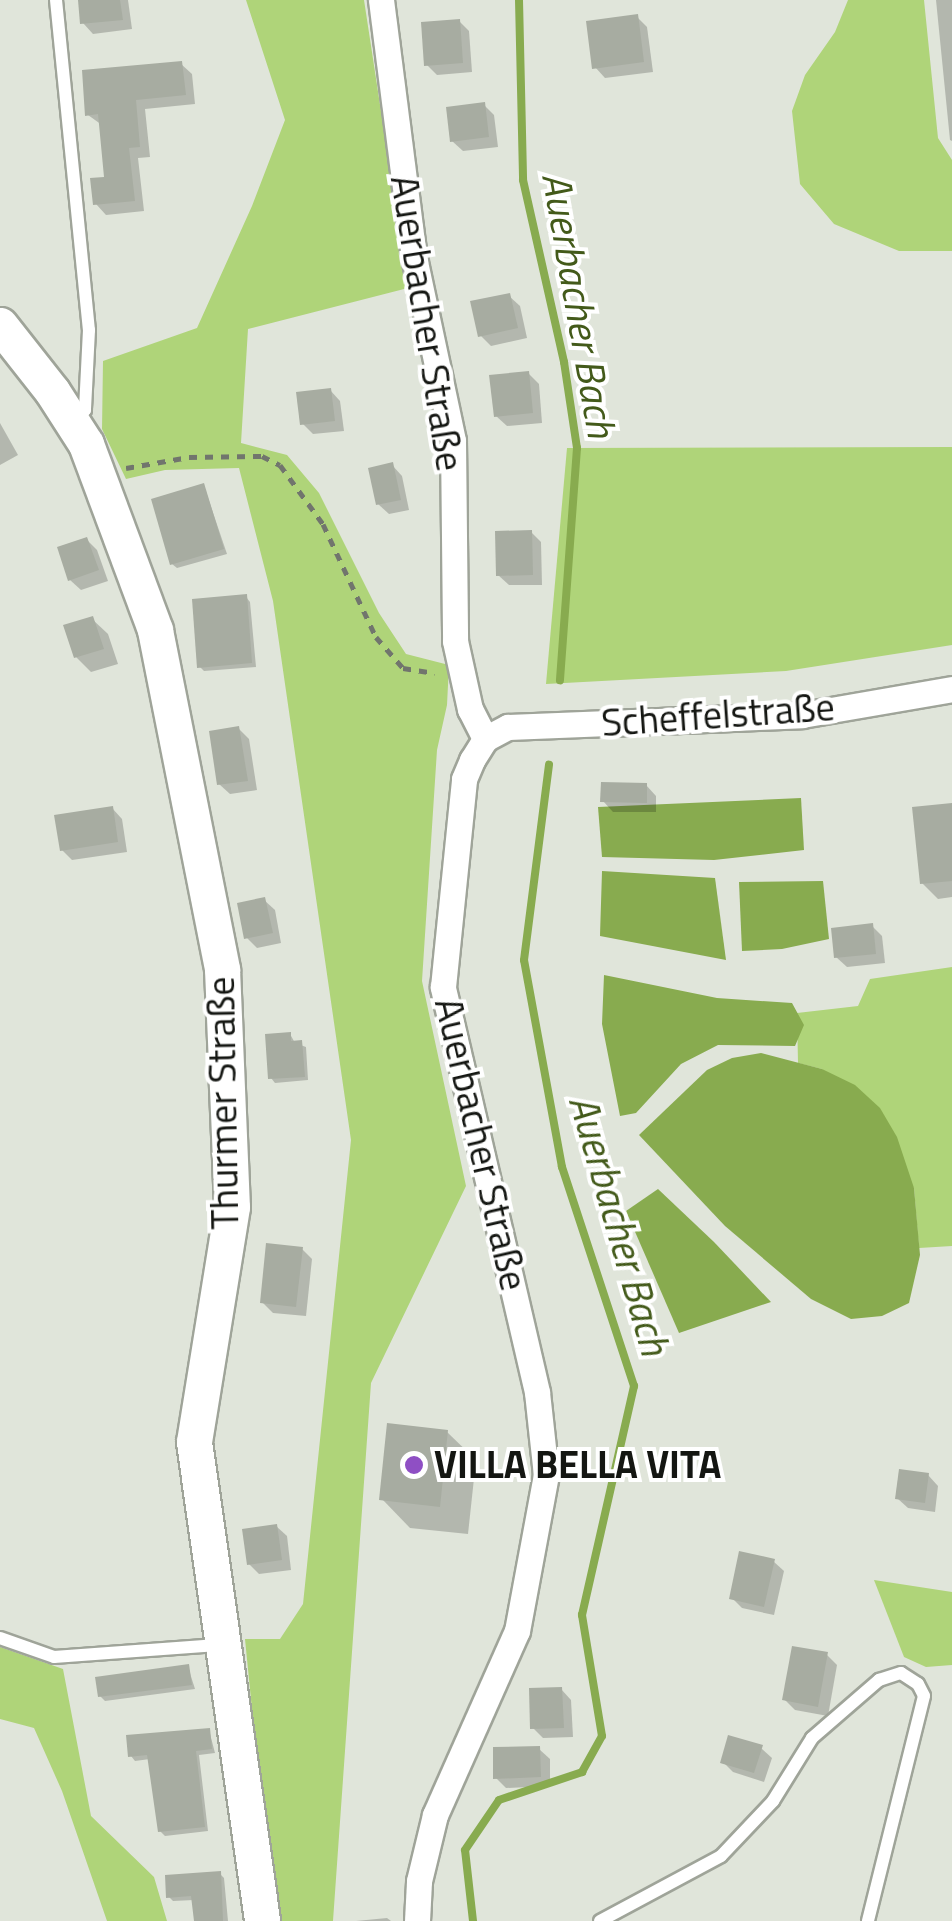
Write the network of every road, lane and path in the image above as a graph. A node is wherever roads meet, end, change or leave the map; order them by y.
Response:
1 (56, 0) edge
2 (381, 0) edge
3 (0, 325) edge
4 (73, 424) junction
5 (100, 477) junction
6 (461, 677) junction
7 (952, 689) edge
8 (485, 739) junction
9 (0, 1638) edge
10 (223, 1645) junction
11 (262, 1921) edge
12 (418, 1921) edge
13 (600, 1921) edge
14 (868, 1921) edge

1 - 4 lane
2 - 6 street, Auerbacher Straße
3 - 4 street, Thurmer Straße
4 - 5 street, Thurmer Straße
5 - 6 path
5 - 10 street, Thurmer Straße
6 - 8 street, Auerbacher Straße
7 - 8 street, Scheffelstraße
8 - 12 street, Auerbacher Straße
9 - 10 lane
10 - 11 street, Thurmer Straße
13 - 14 lane

